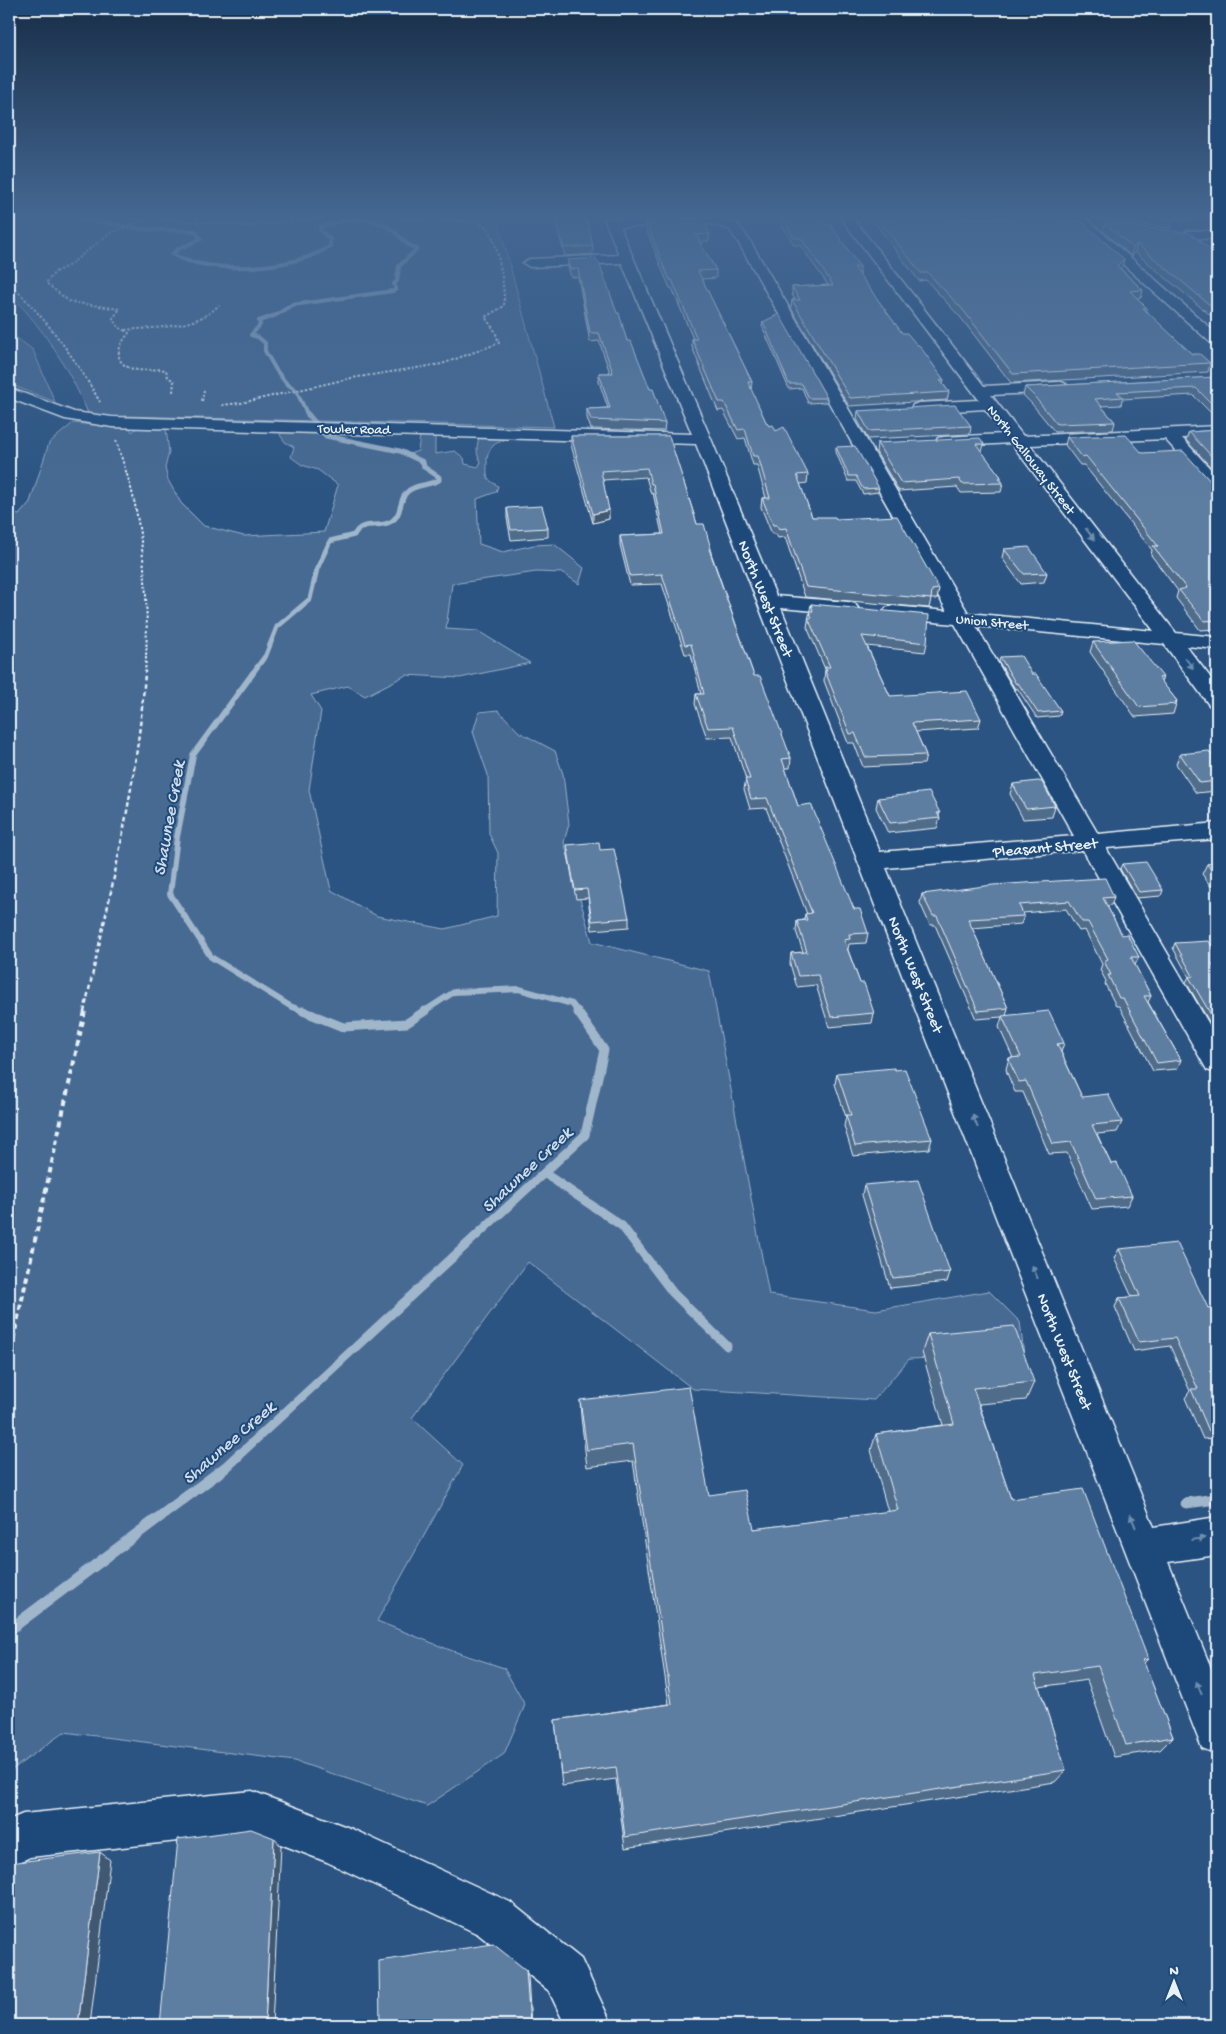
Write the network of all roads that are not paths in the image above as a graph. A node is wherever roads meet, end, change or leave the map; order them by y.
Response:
1 (650, 313) edge
2 (786, 313) edge
3 (920, 313) edge
4 (1191, 313) edge
5 (1210, 328) edge
6 (1217, 341) edge
7 (1079, 386) edge
8 (9, 393) edge
9 (985, 398) junction
10 (903, 409) edge
11 (864, 412) edge
12 (845, 413) junction
13 (1217, 431) edge
14 (1168, 433) junction
15 (703, 439) junction
16 (1017, 440) junction
17 (930, 442) edge
18 (1217, 486) edge
19 (768, 600) junction
20 (962, 618) junction
21 (1169, 637) junction
22 (1217, 643) edge
23 (1217, 700) edge
24 (1217, 831) edge
25 (1089, 842) junction
26 (872, 861) junction
27 (1217, 1062) edge
28 (1217, 1536) edge
29 (1143, 1547) junction
30 (1217, 1733) edge
31 (9, 1845) edge
32 (589, 2025) edge

1 - 15 main road, North West Street
2 - 12 main road
3 - 9 main road, North Galloway Street
4 - 5 main road
5 - 6 main road
7 - 9 main road
8 - 15 main road, Towler Road
9 - 10 main road
9 - 16 main road, North Galloway Street
11 - 12 main road
12 - 20 main road
13 - 14 main road
14 - 16 main road
14 - 18 main road
15 - 19 main road, North West Street
16 - 17 main road
16 -> 21 main road, North Galloway Street
19 - 20 main road, Union Street
19 - 26 main road, North West Street
20 - 21 main road, Union Street
20 - 25 main road
21 - 22 main road, Union Street
21 -> 23 main road, North Galloway Street
24 - 25 main road, Pleasant Street
25 - 26 main road, Pleasant Street
25 - 27 main road
29 -> 26 main road, North West Street
29 -> 28 main road
30 -> 29 main road, North West Street
31 - 32 main road

